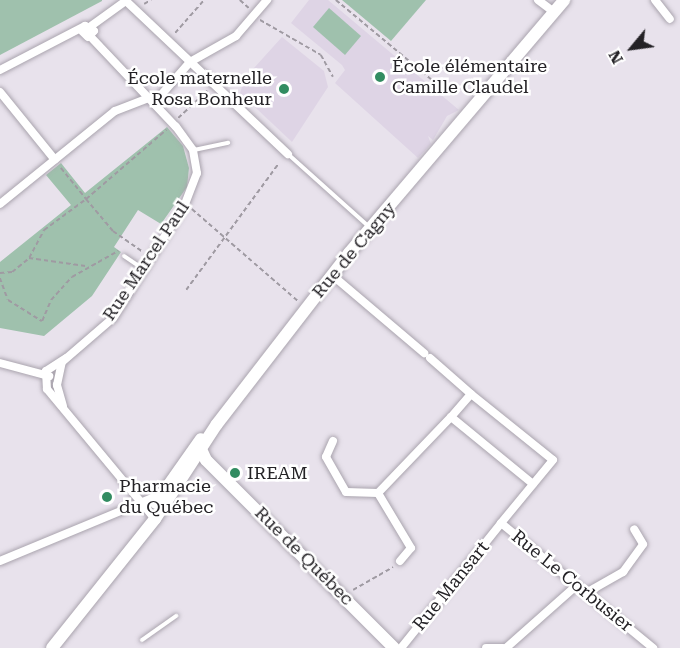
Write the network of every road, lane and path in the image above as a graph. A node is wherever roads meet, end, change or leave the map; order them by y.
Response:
1 (126, 0) edge
2 (204, 0) edge
3 (240, 0) edge
4 (267, 0) edge
5 (336, 0) edge
6 (538, 0) edge
7 (564, 0) edge
8 (655, 0) edge
9 (554, 12) junction
10 (255, 14) junction
11 (670, 19) dead end
12 (91, 26) junction
13 (82, 31) junction
14 (90, 36) junction
15 (168, 41) junction
16 (190, 62) junction
17 (0, 70) edge
18 (333, 76) dead end
19 (213, 83) junction
20 (0, 92) edge
21 (449, 94) dead end
22 (151, 101) junction
23 (173, 123) junction
24 (228, 143) dead end
25 (193, 150) junction
26 (288, 154) joint
27 (55, 160) junction
28 (279, 163) dead end
29 (86, 199) junction
30 (0, 204) edge
31 (185, 204) junction
32 (371, 228) junction
33 (227, 235) junction
34 (133, 246) junction
35 (124, 256) dead end
36 (28, 258) junction
37 (152, 258) junction
38 (86, 266) junction
39 (144, 269) junction
40 (0, 273) edge
41 (332, 275) junction
42 (0, 278) edge
43 (186, 290) dead end
44 (306, 309) junction
45 (67, 357) junction
46 (0, 363) edge
47 (45, 375) junction
48 (58, 378) junction
49 (471, 393) junction
50 (63, 406) junction
51 (451, 417) junction
52 (215, 429) junction
53 (200, 440) junction
54 (333, 441) dead end
55 (200, 460) junction
56 (533, 484) junction
57 (378, 493) junction
58 (149, 512) junction
59 (501, 524) junction
60 (634, 528) dead end
61 (0, 561) edge
62 (400, 561) joint
63 (577, 585) junction
64 (586, 593) junction
65 (347, 600) junction
66 (176, 616) dead end
67 (142, 640) dead end
68 (57, 646) edge
69 (394, 648) edge
70 (401, 648) edge
71 (486, 648) edge
72 (505, 648) edge
73 (653, 648) edge

1 - 12 street
1 - 15 street
2 - 15 path
3 - 10 path
4 - 10 street
5 - 21 path
6 - 9 street
7 - 9 main road, Rue de Cagny
8 - 11 street
9 - 32 main road, Rue de Cagny
10 - 16 street
10 - 18 path
12 - 13 street
12 - 14 street
13 - 14 street
13 - 17 street
14 - 22 street
15 - 16 street
16 - 19 street
16 - 22 street
19 - 23 path
19 - 26 street
20 - 27 street
22 - 23 street
22 - 27 street
23 - 25 street
23 - 29 path
24 - 25 lane
25 - 31 street, Rue Marcel Paul
26 - 32 lane
27 - 29 path
27 - 30 street
28 - 33 path
29 - 34 path
29 - 36 path
31 - 33 path
31 - 37 street, Rue Marcel Paul
32 - 41 main road, Rue de Cagny
33 - 43 path
33 - 44 path
34 - 37 path
34 - 38 path
35 - 39 lane
36 - 38 path
36 - 40 path
37 - 39 street, Rue Marcel Paul
38 - 42 path
39 - 45 street, Rue Marcel Paul
41 - 44 main road, Rue de Cagny
41 - 49 street, Rue Le Corbusier
44 - 52 main road, Rue de Cagny
45 - 47 street, Rue Marcel Paul
45 - 48 street, Rue Marcel Paul
46 - 47 street
47 - 48 street
47 - 50 street
48 - 50 street
49 - 51 street
49 - 56 street, Rue Le Corbusier
50 - 58 street
51 - 56 street
51 - 57 street
52 - 53 main road, Rue de Cagny
52 - 55 main road
53 - 55 main road, Rue de Cagny
53 - 55 main road
54 - 57 street
55 - 58 main road, Rue de Cagny
55 - 58 main road, Rue de Cagny
55 - 65 main road, Rue de Québec
56 - 59 street, Rue Le Corbusier
57 - 62 street
58 - 61 street
58 - 68 main road, Rue de Cagny
59 - 63 street, Rue Le Corbusier
59 - 70 street, Rue Mansart
60 - 64 street
62 - 65 path
63 - 64 street, Rue Le Corbusier
63 - 72 street
64 - 73 street, Rue Le Corbusier
65 - 69 main road, Rue de Québec
66 - 67 lane
71 - 72 street

